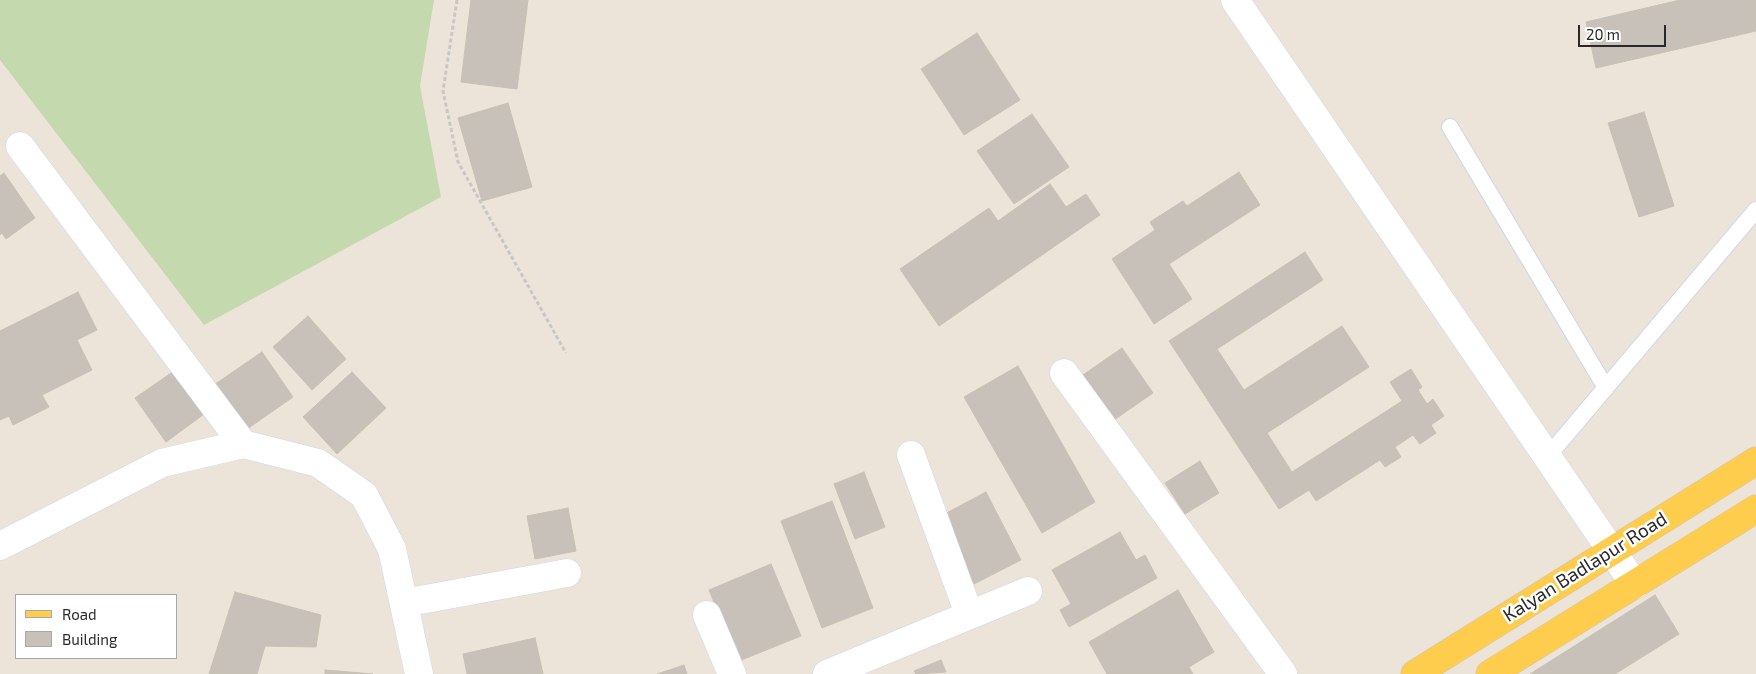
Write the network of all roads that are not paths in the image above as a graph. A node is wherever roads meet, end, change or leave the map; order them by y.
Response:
1 (1234, 0) edge
2 (1450, 127) dead end
3 (20, 146) dead end
4 (1756, 210) edge
5 (1064, 373) dead end
6 (1606, 388) junction
7 (243, 444) junction
8 (911, 455) dead end
9 (1548, 456) junction
10 (1756, 461) edge
11 (1756, 509) edge
12 (0, 546) edge
13 (1612, 551) junction
14 (567, 573) dead end
15 (1634, 585) junction
16 (1028, 591) dead end
17 (404, 604) junction
18 (969, 614) junction
19 (707, 615) dead end
20 (419, 674) edge
21 (732, 674) edge
22 (827, 674) edge
23 (1283, 674) edge
24 (1415, 674) edge
25 (1490, 674) edge

1 - 9 street
2 - 6 lane
3 - 7 street
4 - 6 lane
5 - 23 street
6 - 9 lane
7 - 12 street
7 - 17 street
8 - 18 street
9 - 13 street
10 - 13 main road, Kalyan Badlapur Road
11 - 15 main road
13 - 15 street
13 - 24 main road, Kalyan Badlapur Road
14 - 17 street
15 - 25 main road
16 - 18 street
17 - 20 street
18 - 22 street
19 - 21 street

